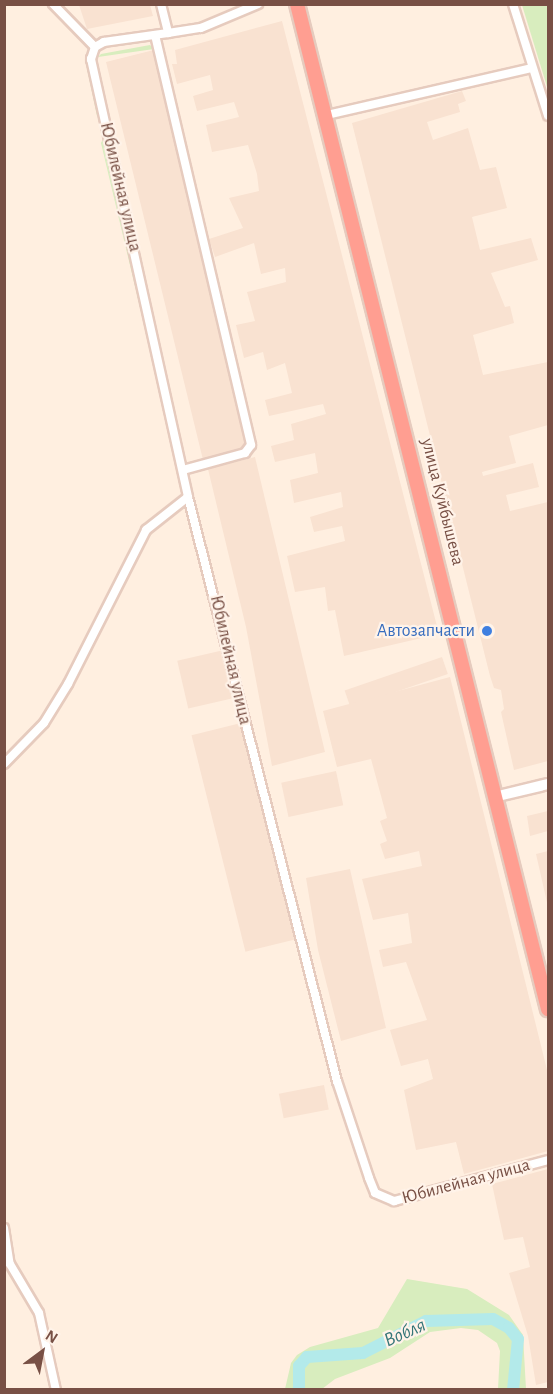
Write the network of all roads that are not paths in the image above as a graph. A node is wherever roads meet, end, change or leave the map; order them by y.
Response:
1 (53, 4) edge
2 (161, 4) edge
3 (258, 4) edge
4 (297, 4) edge
5 (513, 4) edge
6 (168, 33) junction
7 (154, 35) junction
8 (95, 47) junction
9 (532, 68) junction
10 (327, 116) junction
11 (549, 116) edge
12 (183, 470) junction
13 (188, 497) junction
14 (4, 764) edge
15 (549, 784) edge
16 (494, 797) junction
17 (549, 1009) edge
18 (549, 1160) edge
19 (4, 1228) edge
20 (56, 1389) edge

1 - 8 street
2 - 6 street
3 - 6 street
4 - 10 highway, улица Куйбышева
5 - 9 street
6 - 7 street
7 - 8 street
7 - 12 street
8 - 12 street, Юбилейная улица
9 - 10 street
9 - 11 street
10 - 16 highway, улица Куйбышева
12 - 13 street, Юбилейная улица
13 - 14 street
13 - 18 street, Юбилейная улица
15 - 16 street
16 - 17 highway, улица Куйбышева
19 - 20 street

